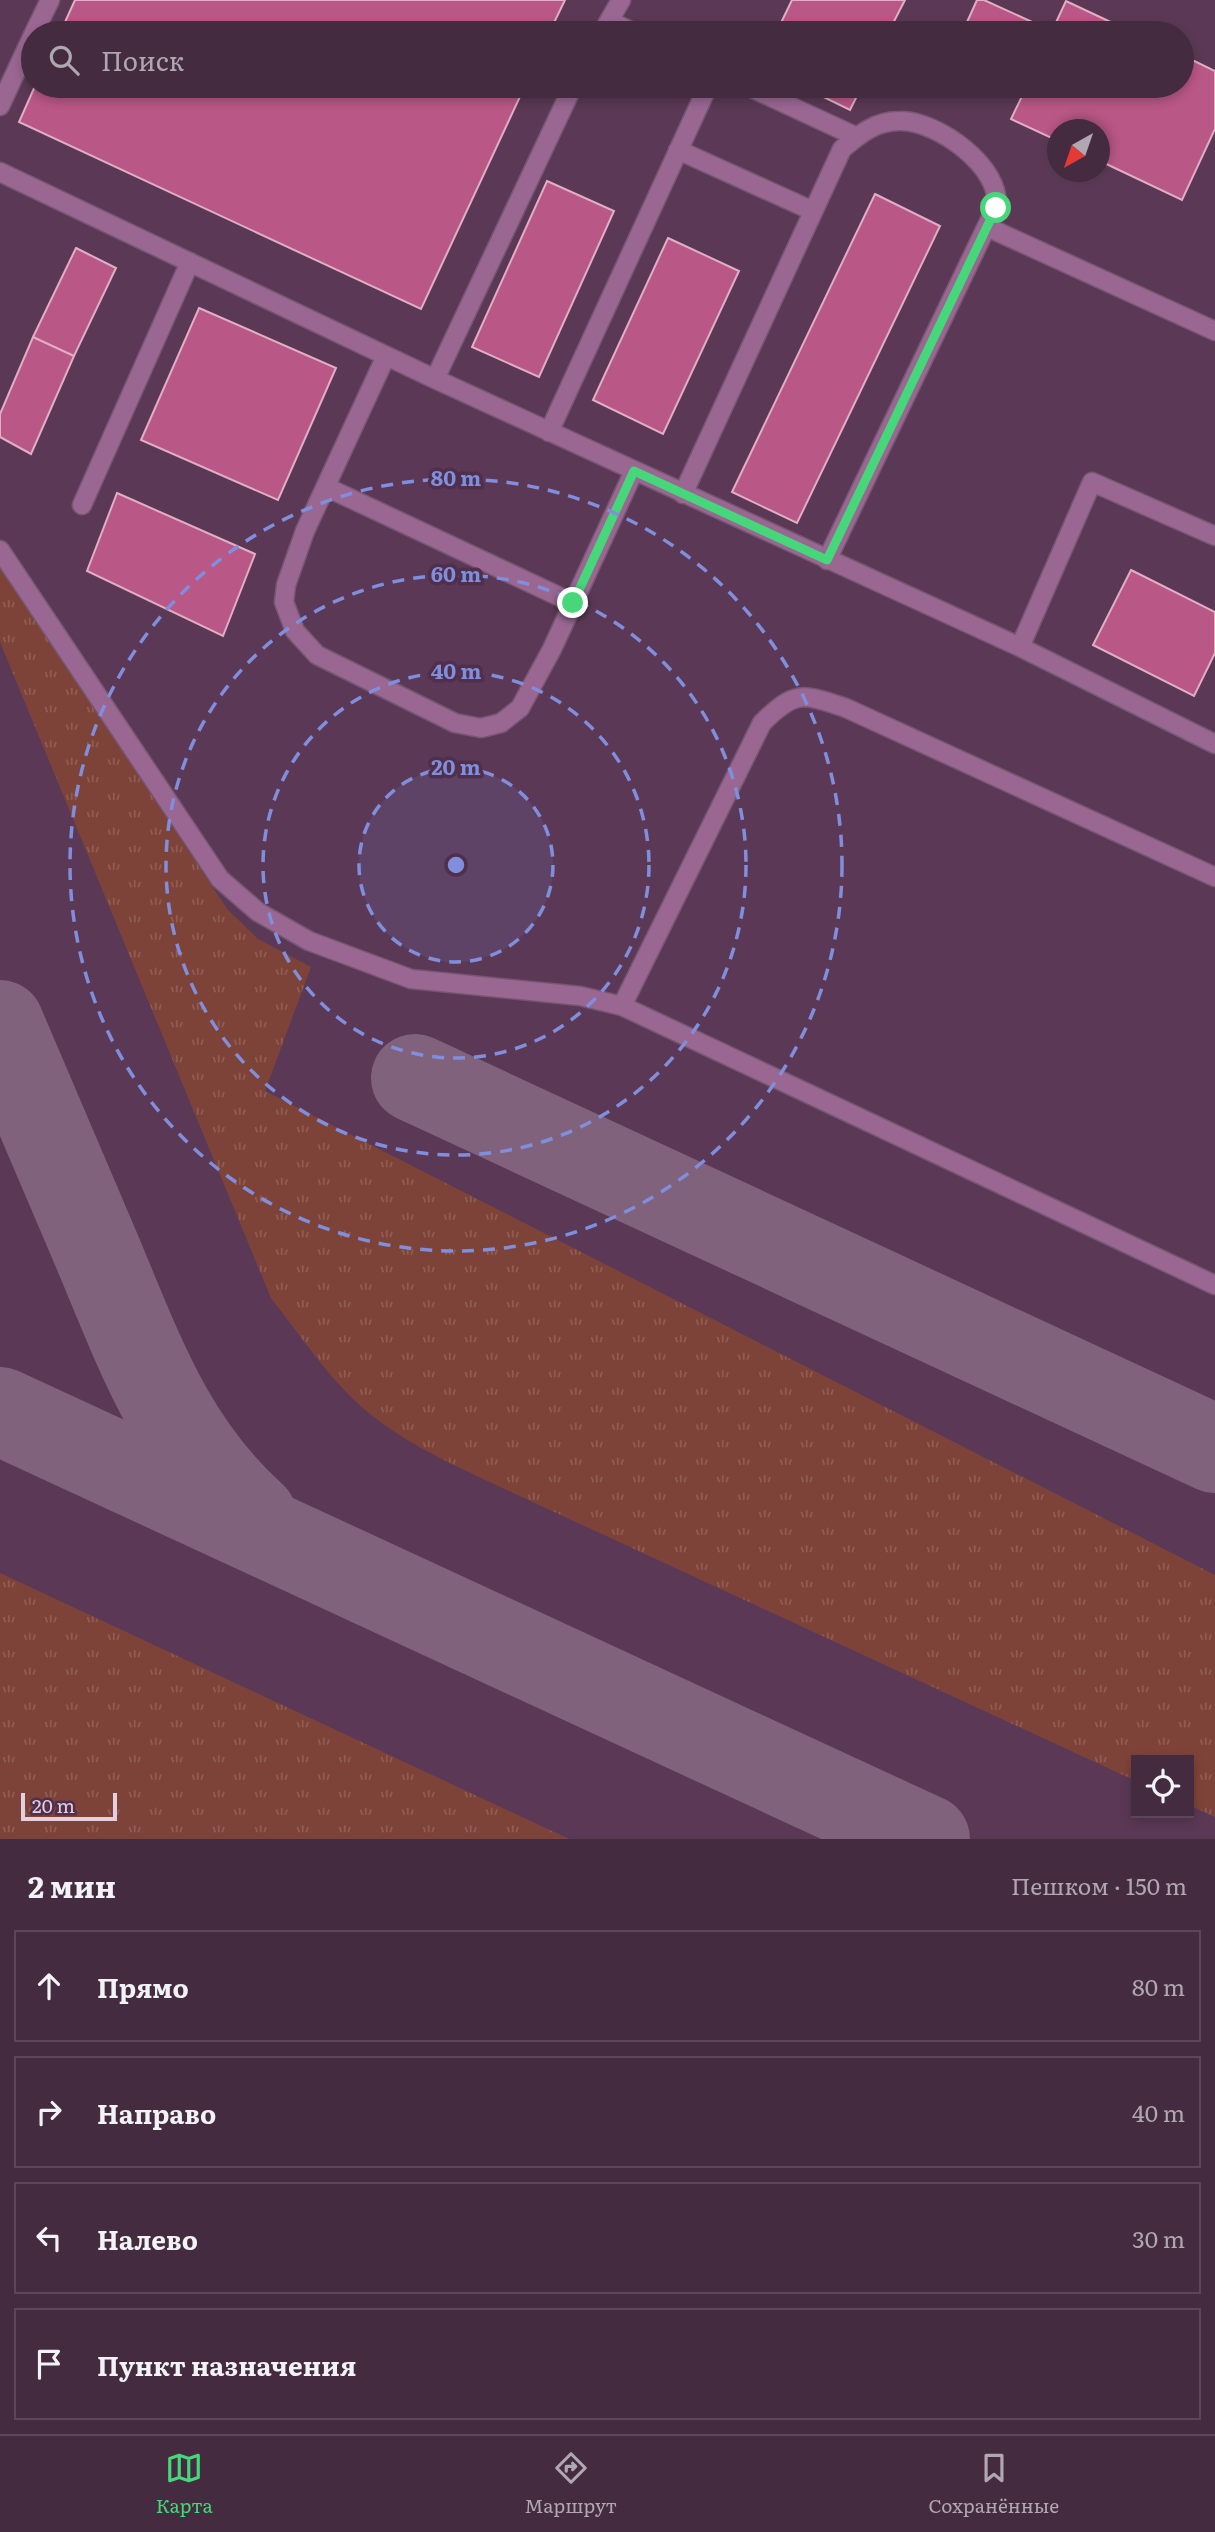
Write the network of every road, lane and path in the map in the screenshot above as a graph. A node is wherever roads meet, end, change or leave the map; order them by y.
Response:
1 (50, 0) edge
2 (621, 0) edge
3 (40, 21) edge
4 (609, 21) edge
5 (21, 62) edge
6 (567, 98) edge
7 (702, 98) edge
8 (773, 98) edge
9 (0, 106) edge
10 (857, 137) junction
11 (678, 150) junction
12 (0, 172) edge
13 (813, 211) junction
14 (987, 227) junction
15 (190, 262) junction
16 (1215, 331) edge
17 (386, 356) junction
18 (435, 379) junction
19 (549, 432) junction
20 (634, 471) junction
21 (326, 487) junction
22 (683, 494) junction
23 (82, 505) dead end
24 (1215, 536) edge
25 (0, 550) edge
26 (827, 560) junction
27 (573, 603) junction
28 (1020, 647) junction
29 (1215, 744) edge
30 (1215, 877) edge
31 (622, 1006) junction
32 (1215, 1286) edge

1 - 3 lane
2 - 4 lane
5 - 9 lane
6 - 18 lane
7 - 11 lane
8 - 10 lane
10 - 13 lane
10 - 14 lane
11 - 13 lane
11 - 19 lane
12 - 15 lane
13 - 22 lane
14 - 16 lane
14 - 26 lane
15 - 17 lane
15 - 23 lane
17 - 18 lane
17 - 21 lane
18 - 19 lane
19 - 20 lane
20 - 22 lane
20 - 27 lane
21 - 27 lane
21 - 27 lane
22 - 26 lane
24 - 28 lane
25 - 31 lane
26 - 28 lane
28 - 29 lane
30 - 31 lane
31 - 32 lane

